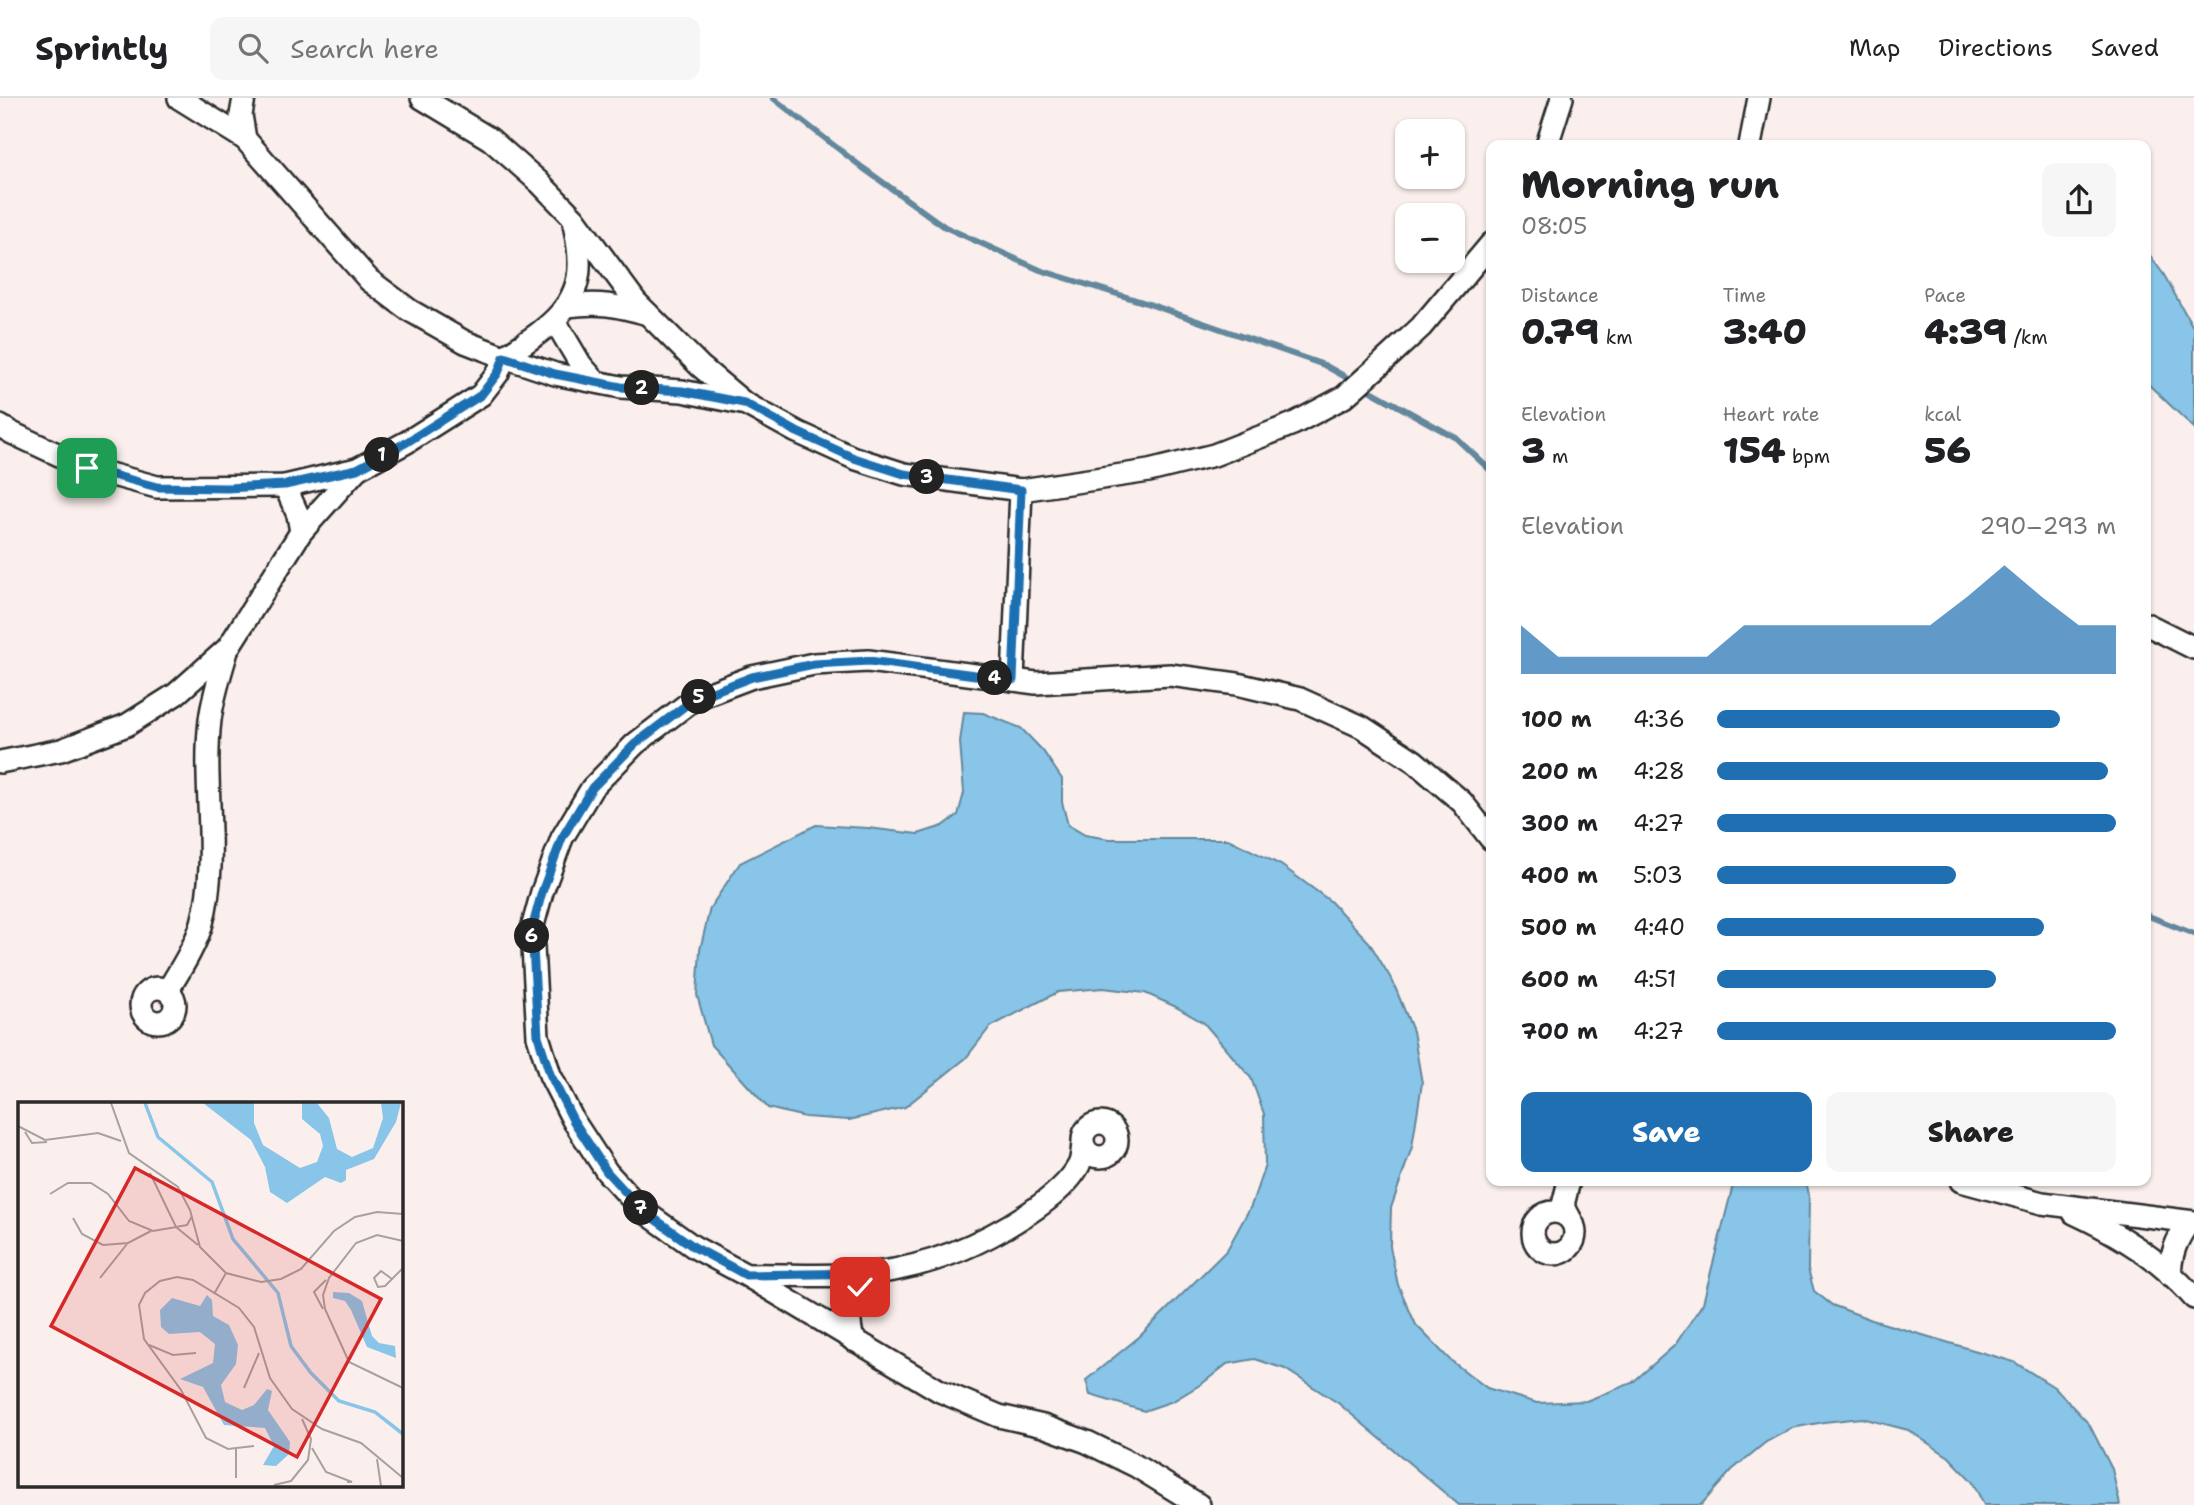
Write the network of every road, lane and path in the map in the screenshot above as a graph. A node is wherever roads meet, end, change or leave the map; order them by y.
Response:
1 (179, 98) edge
2 (244, 98) edge
3 (422, 98) edge
4 (1562, 98) edge
5 (1759, 98) edge
6 (244, 139) junction
7 (1549, 140) edge
8 (1750, 140) edge
9 (574, 218) junction
10 (1486, 250) edge
11 (561, 314) junction
12 (648, 315) junction
13 (504, 357) junction
14 (595, 381) junction
15 (744, 403) junction
16 (0, 426) edge
17 (357, 469) junction
18 (285, 485) junction
19 (1021, 490) junction
20 (301, 532) junction
21 (2151, 626) edge
22 (228, 648) junction
23 (2194, 648) edge
24 (1013, 680) junction
25 (176, 694) junction
26 (210, 719) junction
27 (0, 762) edge
28 (1486, 833) edge
29 (167, 990) dead end
30 (1081, 1153) junction
31 (1568, 1186) edge
32 (1981, 1186) edge
33 (2056, 1205) junction
34 (1560, 1213) dead end
35 (2192, 1222) edge
36 (874, 1273) junction
37 (746, 1275) junction
38 (2170, 1275) junction
39 (2194, 1298) edge
40 (853, 1340) junction
41 (1199, 1505) edge

1 - 6 street
2 - 6 street
3 - 9 street
4 - 7 street
5 - 8 street
6 - 13 street
9 - 11 street
9 - 12 street
10 - 19 street
11 - 12 street
11 - 13 street
11 - 14 street
12 - 15 street
13 - 14 street
13 - 17 street
14 - 15 street
15 - 19 street
16 - 18 street
17 - 18 street
17 - 20 street
18 - 20 street
19 - 24 street
20 - 22 street
21 - 23 street
22 - 25 street
22 - 26 street
24 - 28 street
24 - 37 street
25 - 26 street
25 - 27 street
26 - 29 street
30 - 30 street
30 - 36 street
31 - 34 street
32 - 33 street
33 - 35 street
33 - 38 street
35 - 38 street
36 - 37 street
36 - 40 street
37 - 40 street
38 - 39 street
40 - 41 street

